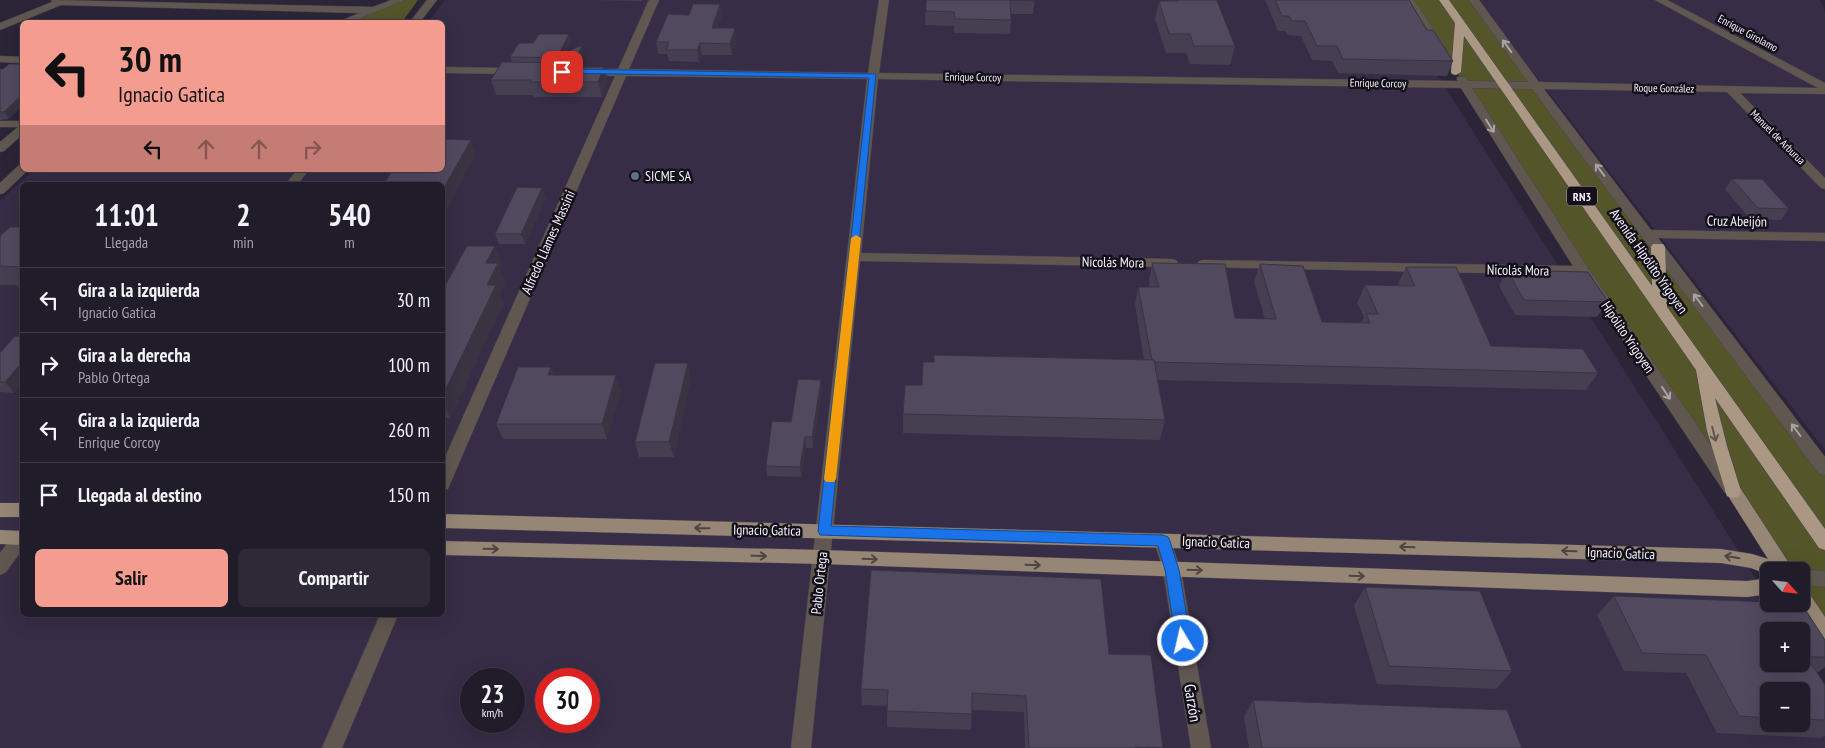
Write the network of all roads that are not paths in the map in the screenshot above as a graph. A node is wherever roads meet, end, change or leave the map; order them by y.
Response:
1 (400, 0) edge
2 (432, 0) edge
3 (654, 0) edge
4 (884, 0) edge
5 (1408, 0) edge
6 (1444, 0) edge
7 (1458, 0) edge
8 (1474, 0) edge
9 (1660, 0) edge
10 (60, 1) edge
11 (376, 10) junction
12 (1457, 19) junction
13 (348, 20) edge
14 (417, 20) edge
15 (0, 27) edge
16 (0, 59) edge
17 (20, 60) edge
18 (445, 70) edge
19 (532, 71) edge
20 (572, 72) edge
21 (622, 72) junction
22 (1456, 72) junction
23 (873, 76) junction
24 (1464, 84) junction
25 (1503, 85) junction
26 (1535, 85) junction
27 (1825, 87) edge
28 (1730, 90) junction
29 (1825, 92) edge
30 (0, 124) edge
31 (20, 124) edge
32 (20, 132) edge
33 (0, 148) edge
34 (20, 171) edge
35 (1825, 185) edge
36 (0, 190) edge
37 (1649, 234) junction
38 (1825, 237) edge
39 (1658, 247) junction
40 (854, 257) junction
41 (1583, 271) junction
42 (1660, 308) junction
43 (1703, 368) junction
44 (1825, 468) edge
45 (445, 477) edge
46 (1733, 491) junction
47 (0, 510) edge
48 (20, 510) edge
49 (445, 521) edge
50 (824, 531) junction
51 (0, 537) edge
52 (20, 537) edge
53 (20, 540) edge
54 (1163, 541) junction
55 (1825, 543) edge
56 (445, 548) edge
57 (821, 557) junction
58 (1779, 562) edge
59 (1760, 564) edge
60 (0, 566) edge
61 (1172, 570) junction
62 (1810, 578) edge
63 (1825, 579) edge
64 (1760, 587) edge
65 (1810, 610) edge
66 (388, 617) edge
67 (1825, 633) edge
68 (332, 748) edge
69 (801, 748) edge
70 (1201, 748) edge

1 - 11 street
2 - 14 street
3 - 21 street, Alfredo Llames Massini
4 - 23 street, Pablo Ortega
5 - 22 street, Hipólito Yrigoyen
6 - 12 highway, Avenida Hipólito Yrigoyen / RN3
7 - 12 highway
26 -> 8 street
9 - 27 street, Enrique Girolamo
10 - 11 street
10 - 15 street
11 - 13 street
12 - 22 highway
12 - 25 highway, Avenida Hipólito Yrigoyen / RN3
16 - 17 street
18 - 19 street
20 - 21 street, Enrique Corcoy
21 - 23 street, Enrique Corcoy
21 - 45 street, Alfredo Llames Massini
22 - 24 street, Hipólito Yrigoyen
23 - 24 street, Enrique Corcoy
23 - 40 street, Pablo Ortega
24 - 25 street, Enrique Corcoy
24 -> 41 street, Hipólito Yrigoyen
25 - 26 street, Roque González
25 - 42 highway, Avenida Hipólito Yrigoyen / RN3
26 - 28 street, Roque González
37 -> 26 street
28 - 29 street, Roque González
28 - 35 street, Manuel de Arburua
30 - 31 street
32 - 33 street
34 - 36 street
37 - 38 street, Cruz Abeijón
37 - 39 street
39 - 42 highway
44 -> 39 street
40 - 41 street, Nicolás Mora
40 - 50 street, Pablo Ortega
41 -> 46 street, Hipólito Yrigoyen
42 - 43 highway, Avenida Hipólito Yrigoyen / RN3
43 -> 46 highway
43 - 55 highway, Avenida Hipólito Yrigoyen / RN3
46 - 58 main road, Hipólito Yrigoyen
47 - 48 main road
50 -> 49 main road, Ignacio Gatica
50 - 54 main road, Ignacio Gatica
50 - 57 street, Pablo Ortega
51 - 52 main road
53 - 60 street
59 -> 54 main road, Ignacio Gatica
54 - 61 street, Garzón
56 -> 57 main road, Ignacio Gatica
57 -> 61 main road, Ignacio Gatica
57 - 69 street, Pablo Ortega
61 -> 64 main road, Ignacio Gatica
61 - 70 street, Garzón
62 - 63 street
65 - 67 main road
66 - 68 street

